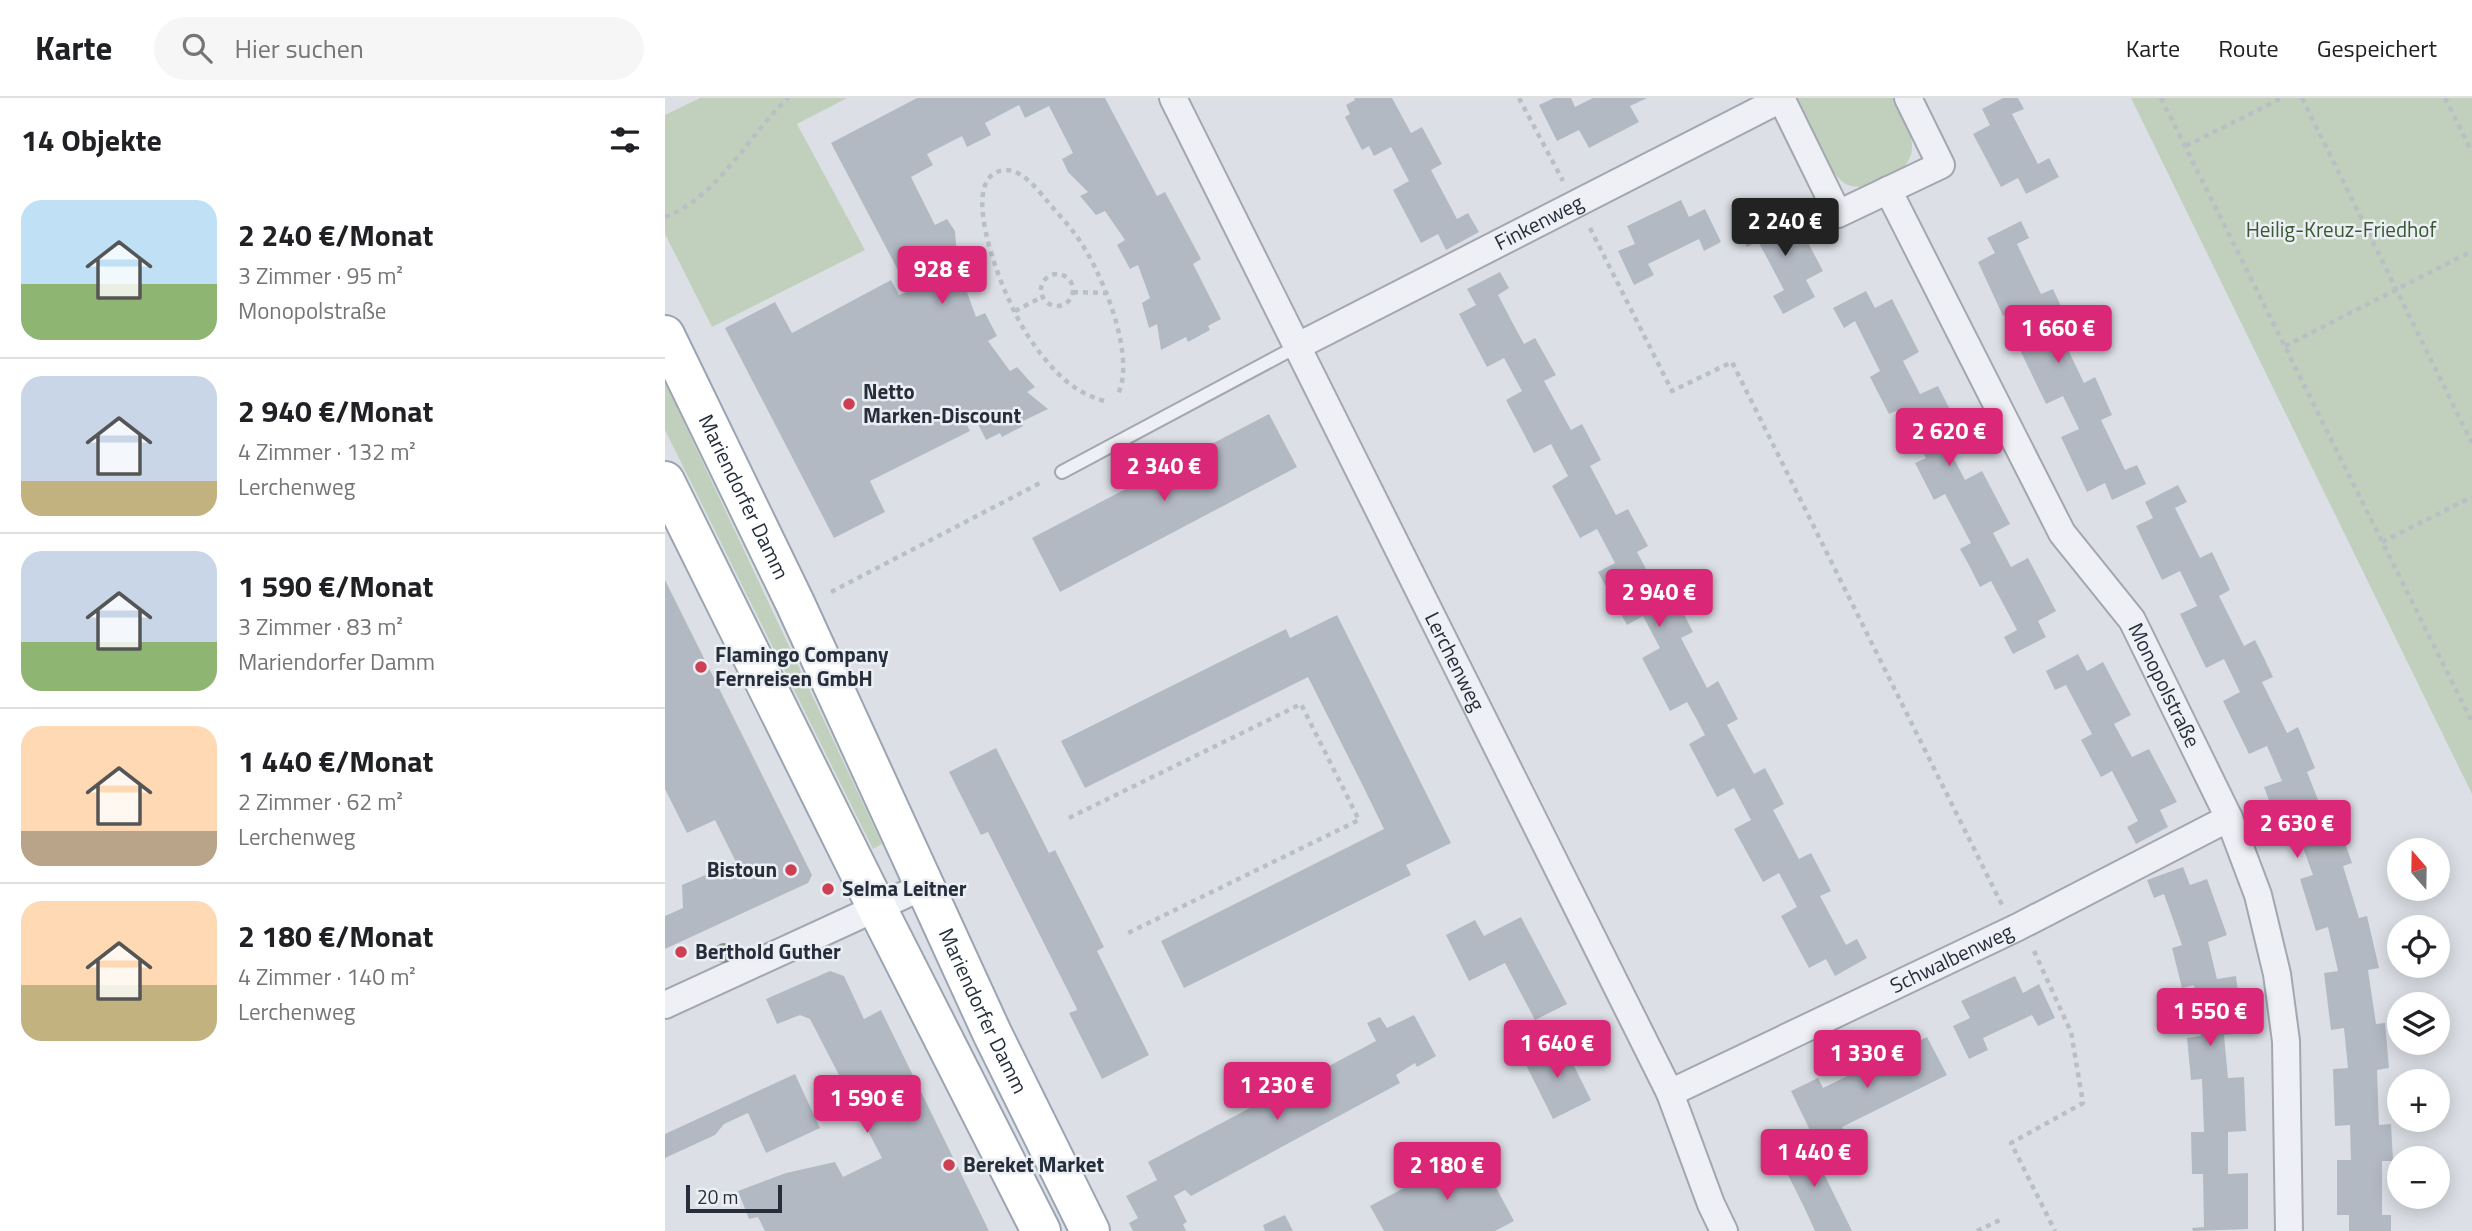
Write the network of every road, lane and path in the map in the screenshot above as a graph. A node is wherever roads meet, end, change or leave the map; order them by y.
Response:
1 (788, 98) edge
2 (1173, 98) edge
3 (1519, 98) edge
4 (1908, 98) edge
5 (2161, 98) edge
6 (2282, 98) edge
7 (2302, 98) edge
8 (2445, 98) edge
9 (1781, 99) edge
10 (2185, 146) junction
11 (2472, 152) edge
12 (1888, 190) junction
13 (1576, 206) junction
14 (665, 217) edge
15 (2472, 251) edge
16 (2396, 289) junction
17 (1073, 292) junction
18 (1106, 293) junction
19 (1042, 297) junction
20 (1014, 311) junction
21 (665, 335) edge
22 (2285, 346) junction
23 (1296, 347) junction
24 (1118, 394) dead end
25 (1104, 401) dead end
26 (2472, 443) edge
27 (1062, 472) joint
28 (665, 481) edge
29 (2472, 497) edge
30 (2382, 542) junction
31 (831, 592) dead end
32 (2472, 722) edge
33 (1069, 818) dead end
34 (2229, 818) junction
35 (924, 886) junction
36 (877, 908) junction
37 (2006, 913) dead end
38 (1126, 934) dead end
39 (2028, 939) dead end
40 (665, 1005) edge
41 (1670, 1093) junction
42 (2000, 1220) dead end
43 (1041, 1231) edge
44 (1090, 1231) edge
45 (1724, 1231) edge
46 (1977, 1231) edge
47 (2055, 1231) edge
48 (2289, 1231) edge

1 - 14 path
2 - 23 street, Lerchenweg
3 - 13 path
4 - 12 street
5 - 10 path
6 - 10 path
7 - 16 path
8 - 11 path
9 - 12 street
9 - 13 street, Finkenweg
10 - 22 path
12 - 34 street, Monopolstraße
13 - 23 street, Finkenweg
13 - 37 path
15 - 16 path
16 - 22 path
16 - 26 path
17 - 18 path
17 - 19 path
17 - 19 path
18 - 20 path
18 - 24 path
19 - 20 path
20 - 25 path
21 - 35 main road, Mariendorfer Damm
22 - 30 path
23 - 27 lane
23 - 41 street, Lerchenweg
27 - 31 path
28 - 36 main road
29 - 30 path
30 - 32 path
33 - 38 path
34 - 41 street, Schwalbenweg
34 - 48 street, Monopolstraße
35 - 36 street
35 - 44 main road, Mariendorfer Damm
36 - 40 street
36 - 43 main road
39 - 47 path
41 - 45 street, Lerchenweg
42 - 46 path

